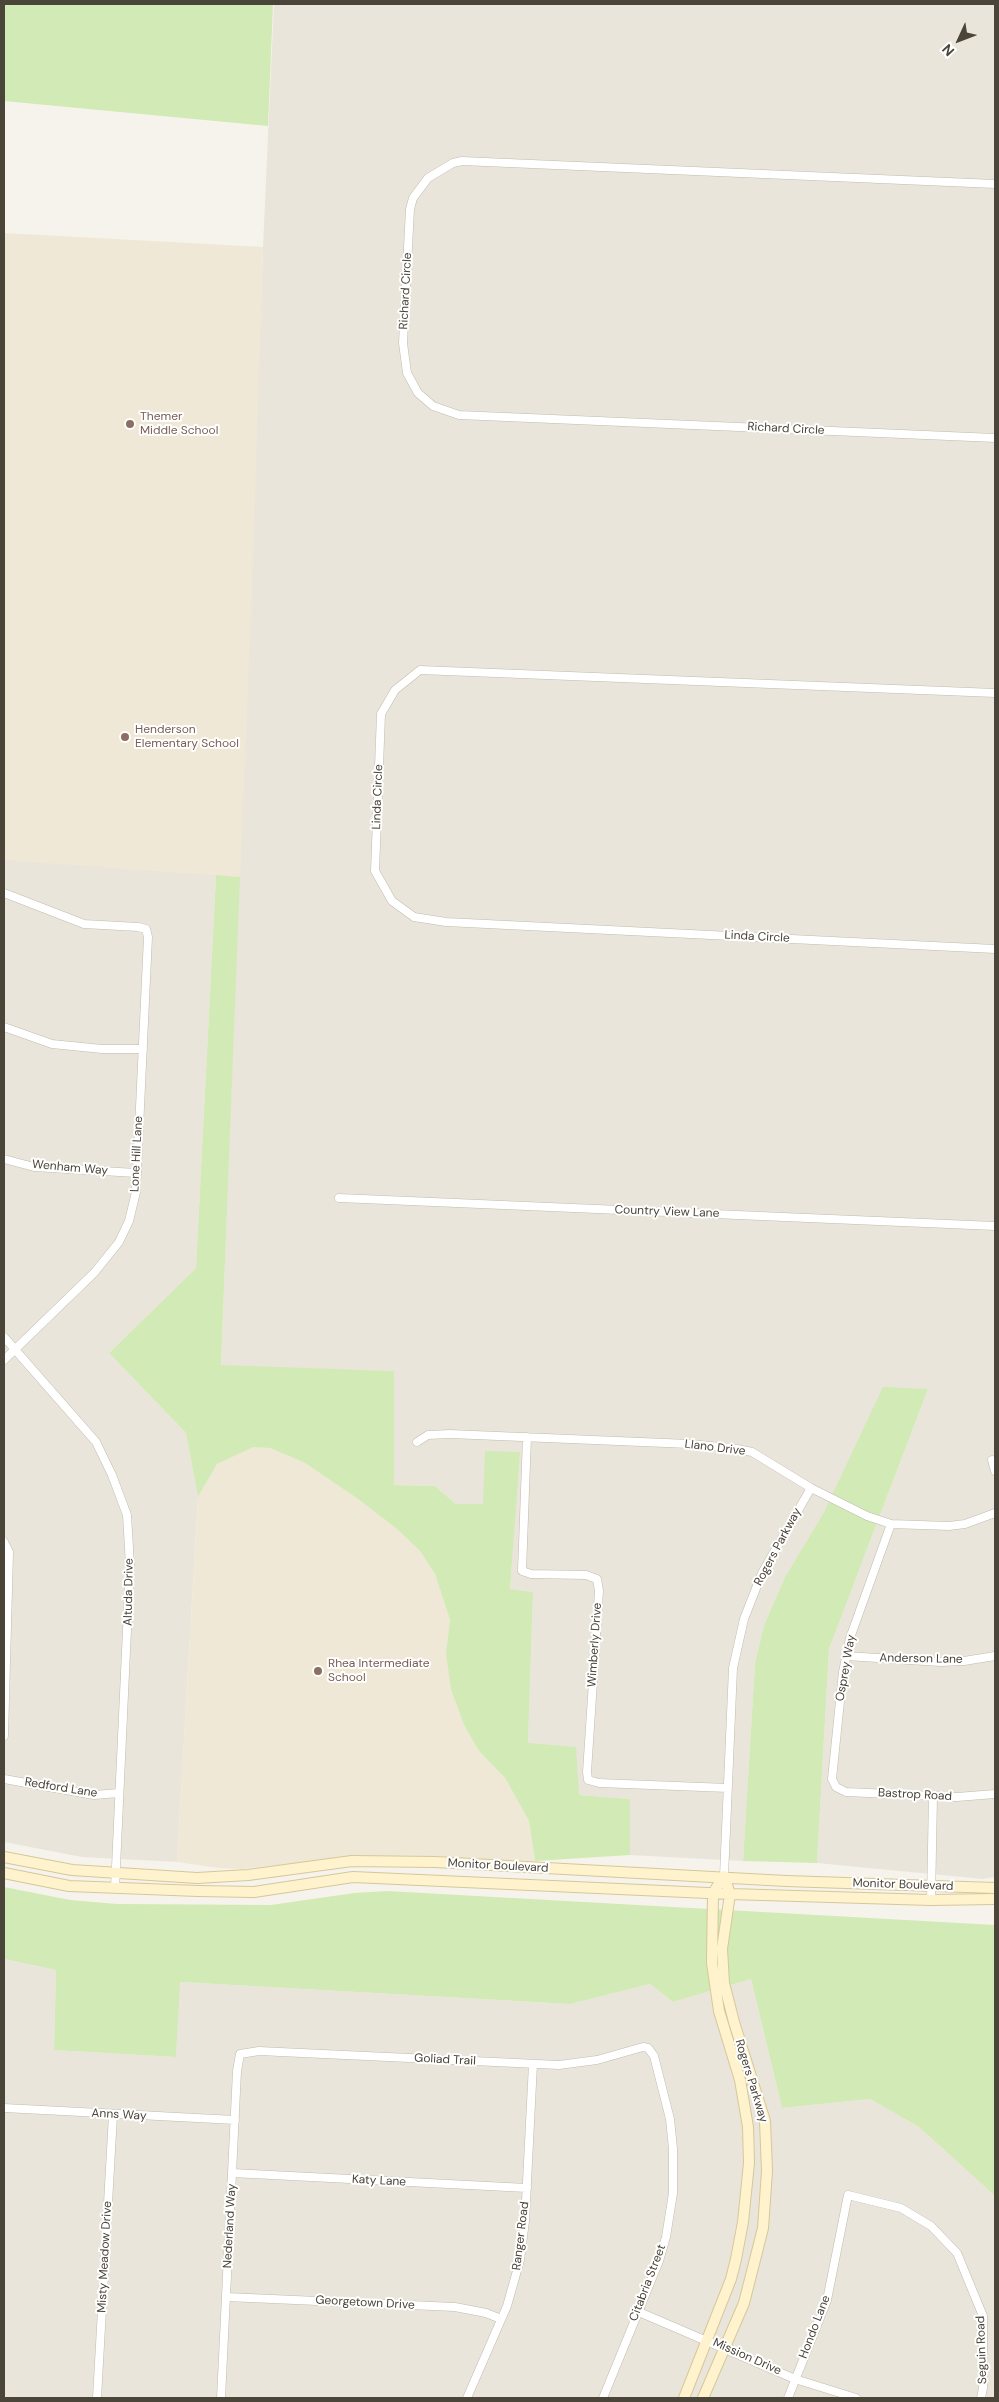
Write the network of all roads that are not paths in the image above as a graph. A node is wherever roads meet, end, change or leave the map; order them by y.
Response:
1 (995, 184) edge
2 (995, 438) edge
3 (995, 693) edge
4 (4, 893) edge
5 (995, 949) edge
6 (4, 1026) edge
7 (143, 1049) junction
8 (4, 1159) edge
9 (136, 1173) junction
10 (338, 1198) dead end
11 (995, 1226) edge
12 (4, 1337) edge
13 (15, 1348) junction
14 (4, 1360) edge
15 (527, 1437) junction
16 (417, 1442) dead end
17 (992, 1460) dead end
18 (995, 1471) edge
19 (810, 1488) junction
20 (995, 1513) edge
21 (890, 1524) junction
22 (4, 1542) edge
23 (846, 1656) junction
24 (995, 1656) edge
25 (4, 1736) edge
26 (4, 1779) edge
27 (836, 1787) joint
28 (728, 1788) junction
29 (119, 1794) junction
30 (995, 1794) edge
31 (932, 1796) junction
32 (4, 1857) edge
33 (4, 1873) edge
34 (115, 1873) junction
35 (724, 1876) junction
36 (931, 1886) junction
37 (115, 1888) junction
38 (995, 1888) edge
39 (713, 1893) junction
40 (730, 1894) junction
41 (995, 1899) edge
42 (931, 1900) junction
43 (648, 2048) joint
44 (240, 2054) joint
45 (533, 2064) junction
46 (4, 2108) edge
47 (113, 2115) junction
48 (235, 2120) junction
49 (232, 2173) junction
50 (527, 2188) junction
51 (848, 2195) joint
52 (226, 2297) junction
53 (638, 2312) junction
54 (501, 2319) junction
55 (707, 2340) junction
56 (724, 2348) junction
57 (796, 2378) junction
58 (97, 2398) edge
59 (221, 2398) edge
60 (467, 2398) edge
61 (603, 2398) edge
62 (684, 2398) edge
63 (703, 2398) edge
64 (788, 2398) edge
65 (856, 2398) edge
66 (981, 2398) edge

1 - 2 street, Richard Circle
3 - 5 street, Linda Circle
4 - 7 street, Lone Hill Lane
6 - 7 street
7 - 9 street, Lone Hill Lane
8 - 9 street, Wenham Way
9 - 13 street, Lone Hill Lane
10 - 11 street, Country View Lane
12 - 13 street, Altuda Drive
13 - 14 street, Lone Hill Lane
13 - 29 street, Altuda Drive
15 - 16 street, Llano Drive
15 - 19 street, Llano Drive
15 - 28 street, Wimberly Drive
17 - 18 street
19 - 21 street, Llano Drive
19 - 28 street, Rogers Parkway
20 - 21 street, Llano Drive
21 - 23 street, Osprey Way
22 - 25 street
23 - 24 street, Anderson Lane
23 - 27 street, Osprey Way
26 - 29 street, Redford Lane
27 - 31 street, Bastrop Road
28 - 35 street, Rogers Parkway
29 - 34 street, Altuda Drive
30 - 31 street, Bastrop Road
31 - 36 street
32 - 34 street, Monitor Boulevard
33 - 37 street, Monitor Boulevard
34 - 35 street, Monitor Boulevard
34 - 37 street, Altuda Drive
35 - 36 street, Monitor Boulevard
35 - 39 street
35 - 40 street, Rogers Parkway
36 - 38 street, Monitor Boulevard
36 - 42 street
37 - 39 street, Monitor Boulevard
39 - 40 street, Monitor Boulevard
39 - 55 street, Rogers Parkway
40 - 42 street, Monitor Boulevard
40 - 56 street, Rogers Parkway
41 - 42 street, Monitor Boulevard
43 - 45 street, Goliad Trail
43 - 53 street, Citabria Street
44 - 45 street, Goliad Trail
44 - 48 street, Nederland Way
45 - 50 street, Ranger Road
46 - 47 street, Anns Way
47 - 48 street, Anns Way
47 - 58 street, Misty Meadow Drive
48 - 49 street, Nederland Way
49 - 50 street, Katy Lane
49 - 52 street, Nederland Way
50 - 54 street, Ranger Road
51 - 57 street, Hondo Lane
51 - 66 street, Seguin Road
52 - 54 street, Georgetown Drive
52 - 59 street, Nederland Way
53 - 55 street, Mission Drive
53 - 61 street, Citabria Street
54 - 60 street, Ranger Road
55 - 56 street, Mission Drive
55 - 62 street, Rogers Parkway
56 - 57 street, Mission Drive
56 - 63 street, Rogers Parkway
57 - 64 street, Hondo Lane
57 - 65 street, Mission Drive

